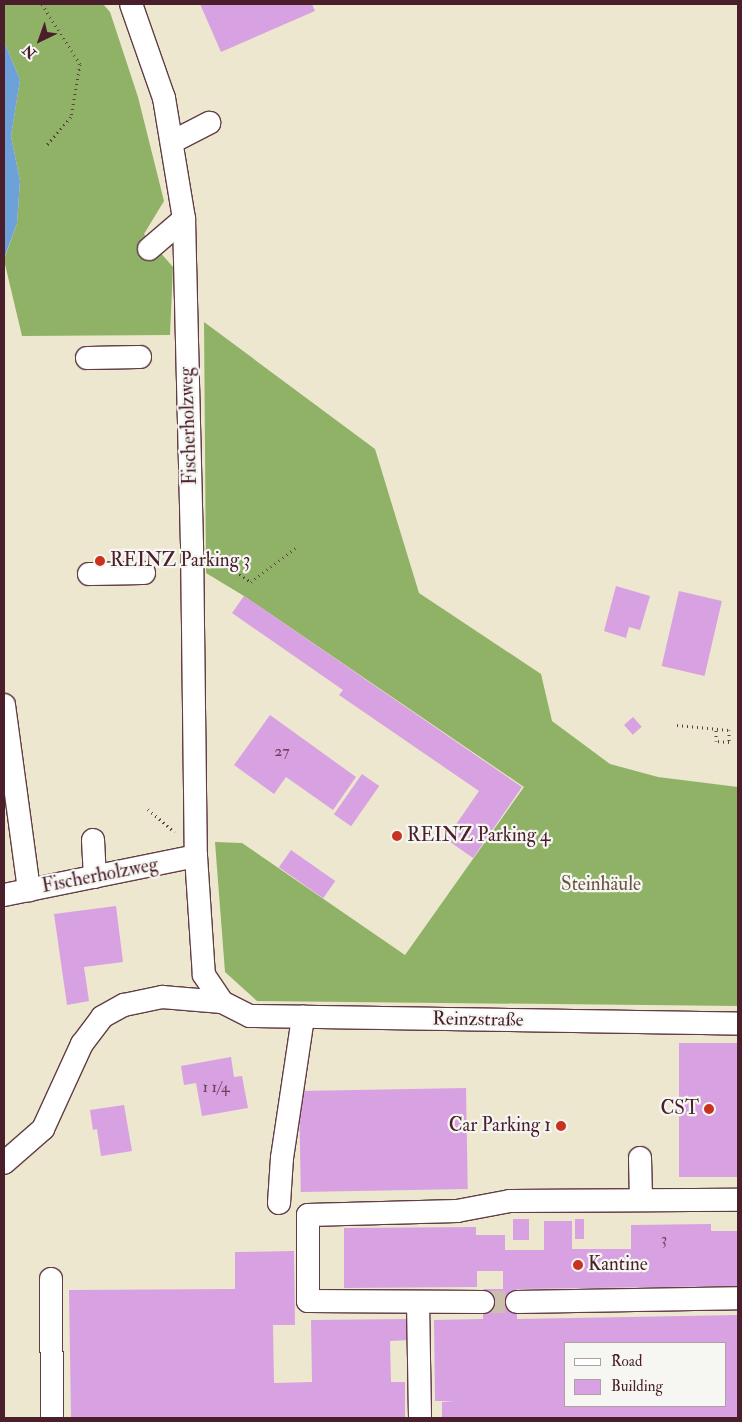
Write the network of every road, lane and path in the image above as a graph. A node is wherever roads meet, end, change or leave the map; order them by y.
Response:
1 (42, 4) edge
2 (131, 4) edge
3 (210, 123) dead end
4 (172, 142) junction
5 (48, 145) dead end
6 (184, 219) junction
7 (149, 249) dead end
8 (140, 357) dead end
9 (86, 358) dead end
10 (192, 544) junction
11 (296, 548) dead end
12 (144, 573) dead end
13 (89, 574) dead end
14 (4, 705) edge
15 (676, 726) dead end
16 (716, 730) junction
17 (8, 774) edge
18 (93, 840) dead end
19 (196, 856) junction
20 (95, 877) junction
21 (29, 890) junction
22 (4, 895) edge
23 (222, 1002) junction
24 (304, 1017) junction
25 (738, 1024) edge
26 (640, 1158) dead end
27 (4, 1163) edge
28 (641, 1200) junction
29 (738, 1200) edge
30 (279, 1203) dead end
31 (51, 1279) dead end
32 (738, 1298) edge
33 (418, 1302) junction
34 (483, 1302) tunnel mouth
35 (517, 1302) tunnel mouth
36 (52, 1418) edge
37 (420, 1418) edge

1 - 5 path
2 - 4 street, Fischerholzweg
3 - 4 street
4 - 6 street, Fischerholzweg
6 - 7 street
6 - 10 street, Fischerholzweg
8 - 9 street
10 - 11 path
10 - 19 street, Fischerholzweg
12 - 13 street
14 - 17 street
15 - 16 path
16 - 16 path
17 - 21 street
18 - 20 street
19 - 20 street, Fischerholzweg
19 - 23 street, Fischerholzweg
20 - 21 street, Fischerholzweg
21 - 22 street, Fischerholzweg
23 - 24 street, Reinzstraße
23 - 27 street
24 - 25 street, Reinzstraße
24 - 30 street
26 - 28 street
28 - 29 street
28 - 33 street
31 - 36 street
32 - 35 street
33 - 34 street
33 - 37 street

